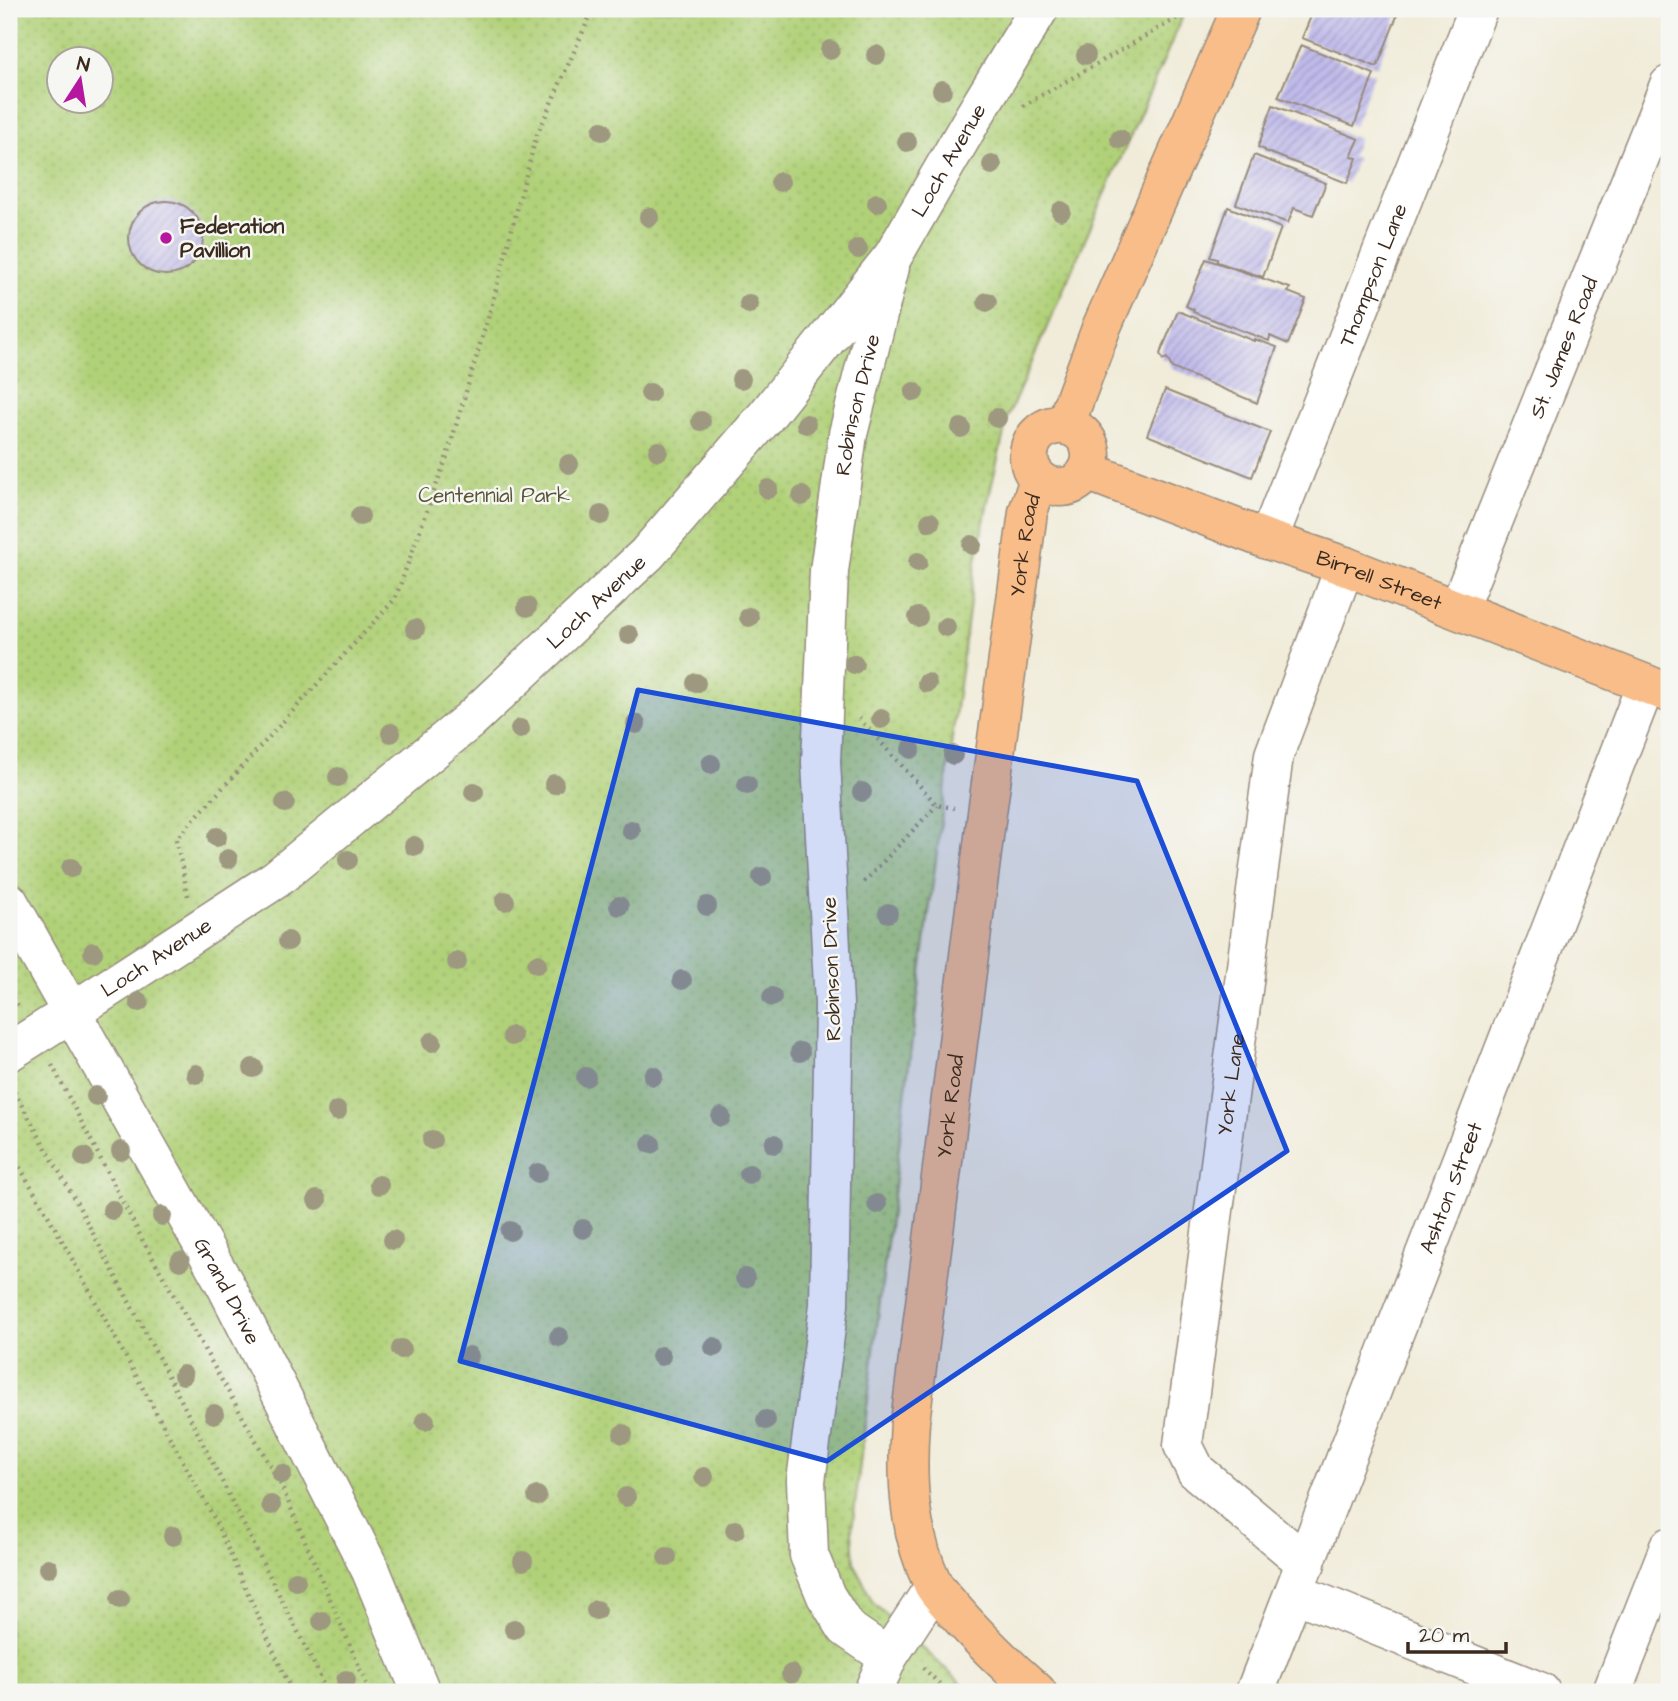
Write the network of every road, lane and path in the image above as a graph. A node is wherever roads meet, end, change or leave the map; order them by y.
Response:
1 (593, 9) edge
2 (1039, 9) edge
3 (1178, 9) edge
4 (1241, 9) edge
5 (1478, 9) edge
6 (1669, 85) edge
7 (974, 116) junction
8 (893, 256) junction
9 (1065, 425) junction
10 (1087, 471) junction
11 (1039, 479) junction
12 (1268, 540) junction
13 (1345, 566) junction
14 (1458, 609) junction
15 (825, 680) junction
16 (1658, 689) edge
17 (9, 902) edge
18 (830, 918) junction
19 (195, 932) junction
20 (9, 992) edge
21 (72, 1013) junction
22 (23, 1044) edge
23 (9, 1082) edge
24 (9, 1149) edge
25 (1669, 1547) edge
26 (1300, 1578) junction
27 (934, 1587) junction
28 (888, 1657) junction
29 (174, 1692) edge
30 (204, 1692) edge
31 (292, 1692) edge
32 (326, 1692) edge
33 (370, 1692) edge
34 (421, 1692) edge
35 (873, 1692) edge
36 (1037, 1692) edge
37 (1255, 1692) edge
38 (1541, 1692) edge
39 (1612, 1692) edge

1 - 19 path
2 - 7 street, Loch Avenue
3 - 7 path
4 - 9 main road
5 - 12 street, Thompson Lane
6 - 14 street, St. James Road
7 - 8 street, Loch Avenue
8 - 15 street, Robinson Drive
8 - 19 street, Loch Avenue
9 - 10 main road
9 - 11 main road
10 - 11 main road
10 - 12 main road, Birrell Street
11 - 27 main road, York Road
12 - 13 main road, Birrell Street
13 - 14 main road, Birrell Street
13 - 26 street, York Lane
14 - 16 main road, Birrell Street
15 - 18 street, Robinson Drive
15 - 18 path
16 - 26 street, Ashton Street
17 - 21 street, Grand Drive
18 - 28 street, Robinson Drive
19 - 21 street, Loch Avenue
20 - 22 path
21 - 22 street, Loch Avenue
21 - 34 street, Grand Drive
22 - 33 path
23 - 32 path
24 - 31 path
25 - 39 street
26 - 37 street, Ashton Street
26 - 38 street, York Lane
27 - 28 street
27 - 36 main road, York Road
28 - 35 street
29 - 30 path

